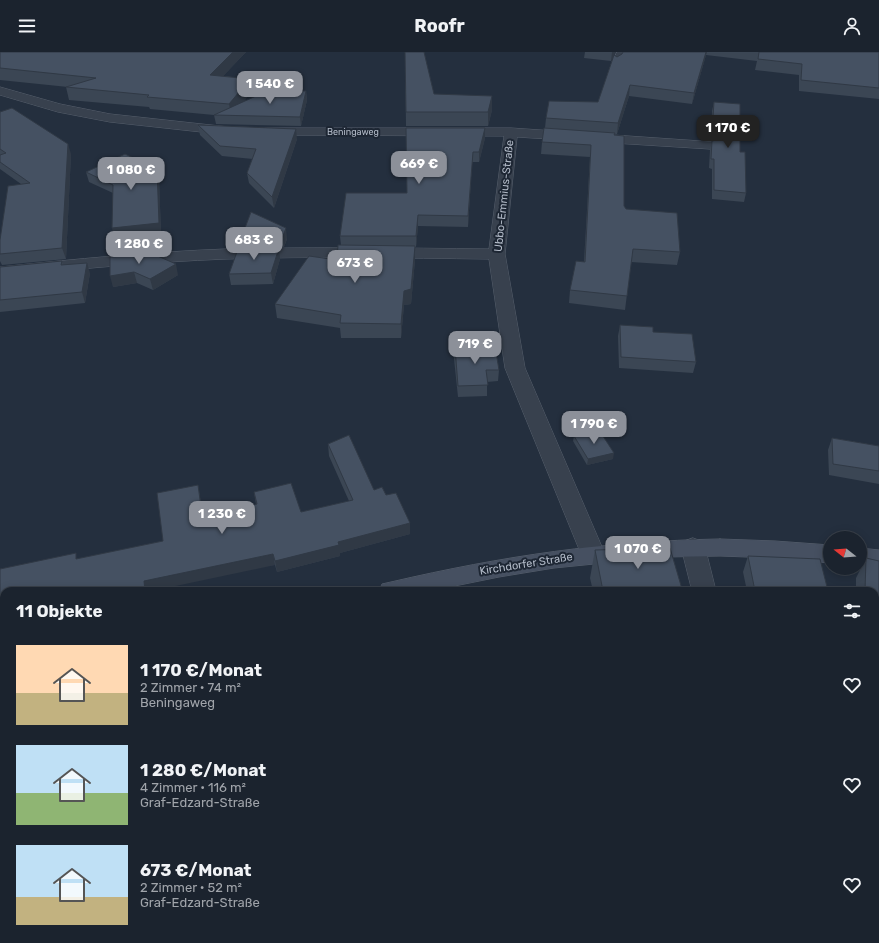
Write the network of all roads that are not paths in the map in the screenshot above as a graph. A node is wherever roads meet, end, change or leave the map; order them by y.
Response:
1 (621, 52) edge
2 (616, 63) edge
3 (0, 91) edge
4 (240, 132) edge
5 (255, 132) edge
6 (511, 132) junction
7 (710, 145) edge
8 (497, 254) junction
9 (0, 272) edge
10 (693, 547) junction
11 (823, 553) edge
12 (593, 554) junction
13 (867, 558) edge
14 (879, 559) edge
15 (409, 587) edge
16 (703, 587) edge

1 - 2 lane
3 - 4 street
5 - 6 street, Beningaweg
6 - 7 street, Beningaweg
6 - 8 street, Ubbo-Emmius-Straße
8 - 9 street
8 - 12 street, Ubbo-Emmius-Straße
10 - 11 street, Kirchdorfer Straße
10 - 12 street, Kirchdorfer Straße
10 - 16 street
12 - 15 street, Kirchdorfer Straße
13 - 14 street

